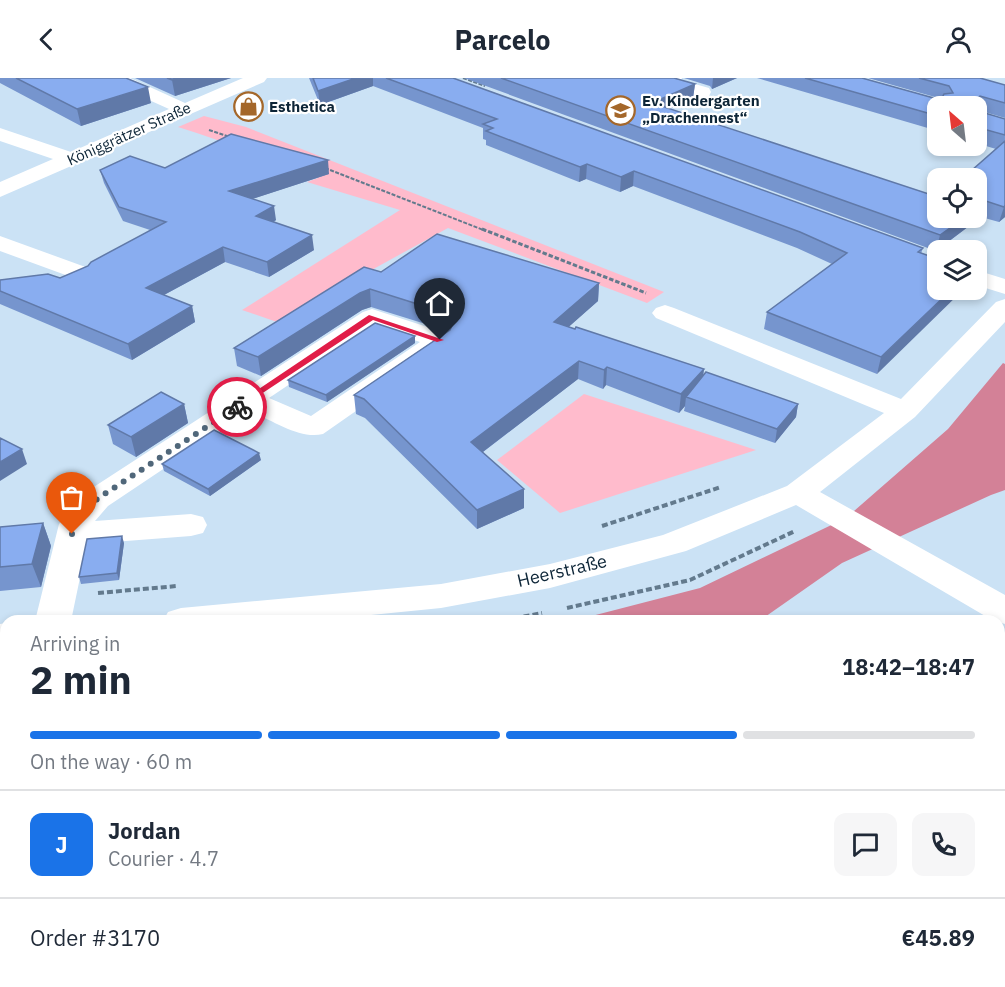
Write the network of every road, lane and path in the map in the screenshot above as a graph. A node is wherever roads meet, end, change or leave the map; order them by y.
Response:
1 (115, 78) edge
2 (258, 78) edge
3 (463, 78) edge
4 (673, 78) edge
5 (486, 86) dead end
6 (702, 92) dead end
7 (184, 109) junction
8 (204, 128) dead end
9 (0, 134) edge
10 (235, 138) edge
11 (72, 159) junction
12 (320, 166) edge
13 (0, 190) edge
14 (0, 243) edge
15 (82, 274) edge
16 (987, 280) edge
17 (1005, 287) edge
18 (1005, 307) edge
19 (665, 313) joint
20 (248, 399) junction
21 (905, 411) junction
22 (732, 483) dead end
23 (798, 494) junction
24 (191, 525) dead end
25 (601, 527) dead end
26 (72, 534) junction
27 (188, 585) dead end
28 (55, 609) edge
29 (1005, 611) edge
30 (315, 615) edge

1 - 7 street
2 - 7 street, Königgrätzer Straße
3 - 5 path
4 - 6 street
7 - 11 street, Königgrätzer Straße
8 - 10 path
9 - 11 street
11 - 13 street, Königgrätzer Straße
12 - 19 path
14 - 15 street
16 - 17 street
18 - 21 street, Heerstraße
19 - 21 street
20 - 20 street
20 - 26 street
21 - 23 street, Heerstraße
22 - 25 path
23 - 29 street
23 - 30 street, Heerstraße
24 - 26 street
26 - 28 street
27 - 28 path

